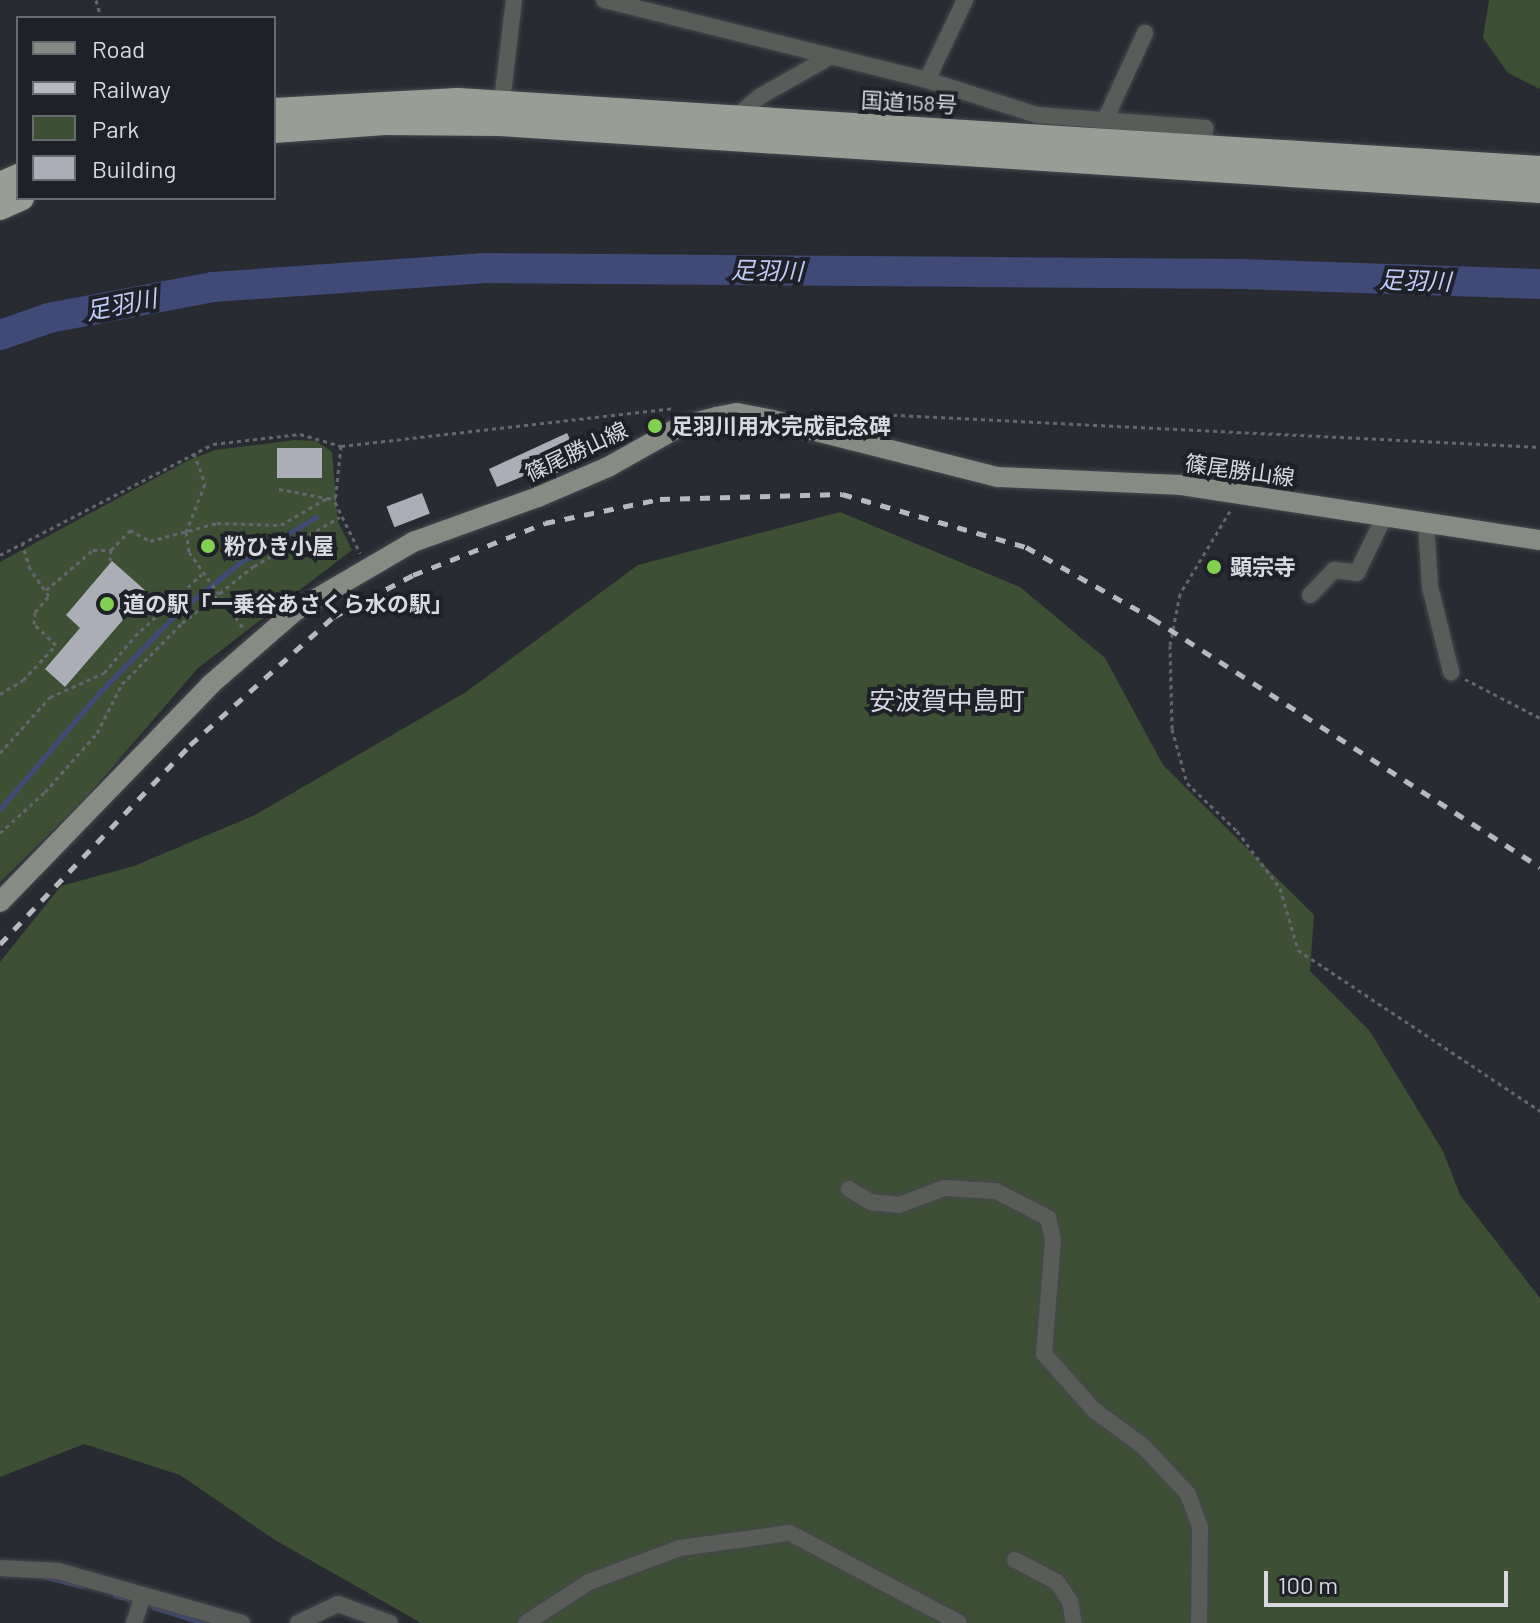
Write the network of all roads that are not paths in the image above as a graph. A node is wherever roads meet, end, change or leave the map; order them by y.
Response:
1 (514, 0) edge
2 (604, 0) edge
3 (965, 0) edge
4 (1145, 33) dead end
5 (828, 58) junction
6 (927, 80) junction
7 (276, 110) edge
8 (501, 113) junction
9 (735, 118) junction
10 (1105, 120) junction
11 (276, 131) edge
12 (1203, 158) junction
13 (1540, 168) edge
14 (1540, 191) edge
15 (1385, 515) junction
16 (1426, 522) junction
17 (1540, 540) edge
18 (1310, 595) dead end
19 (1451, 672) road end
20 (0, 902) edge
21 (849, 1189) dead end
22 (1015, 1560) dead end
23 (0, 1568) edge
24 (143, 1595) junction
25 (134, 1623) edge
26 (242, 1623) edge
27 (298, 1623) edge
28 (390, 1623) edge
29 (526, 1623) edge
30 (959, 1623) edge
31 (1074, 1623) edge
32 (1199, 1623) edge

1 - 8 street
2 - 5 street
3 - 6 street
4 - 10 street
5 - 6 street
5 - 9 street
6 - 10 street
7 - 8 highway, 国道158号
8 - 9 highway, 国道158号
8 - 11 highway, 国道158号
8 - 12 highway, 国道158号
9 - 12 highway, 国道158号
10 - 12 street
12 - 13 highway, 国道158号
12 - 14 highway, 国道158号
15 - 16 main road, 篠尾勝山線
15 - 18 street
15 - 20 main road, 篠尾勝山線
16 - 17 main road, 篠尾勝山線
16 - 19 street
21 - 32 street
22 - 31 street
23 - 24 street
24 - 25 street
24 - 26 street
27 - 28 street
29 - 30 street

